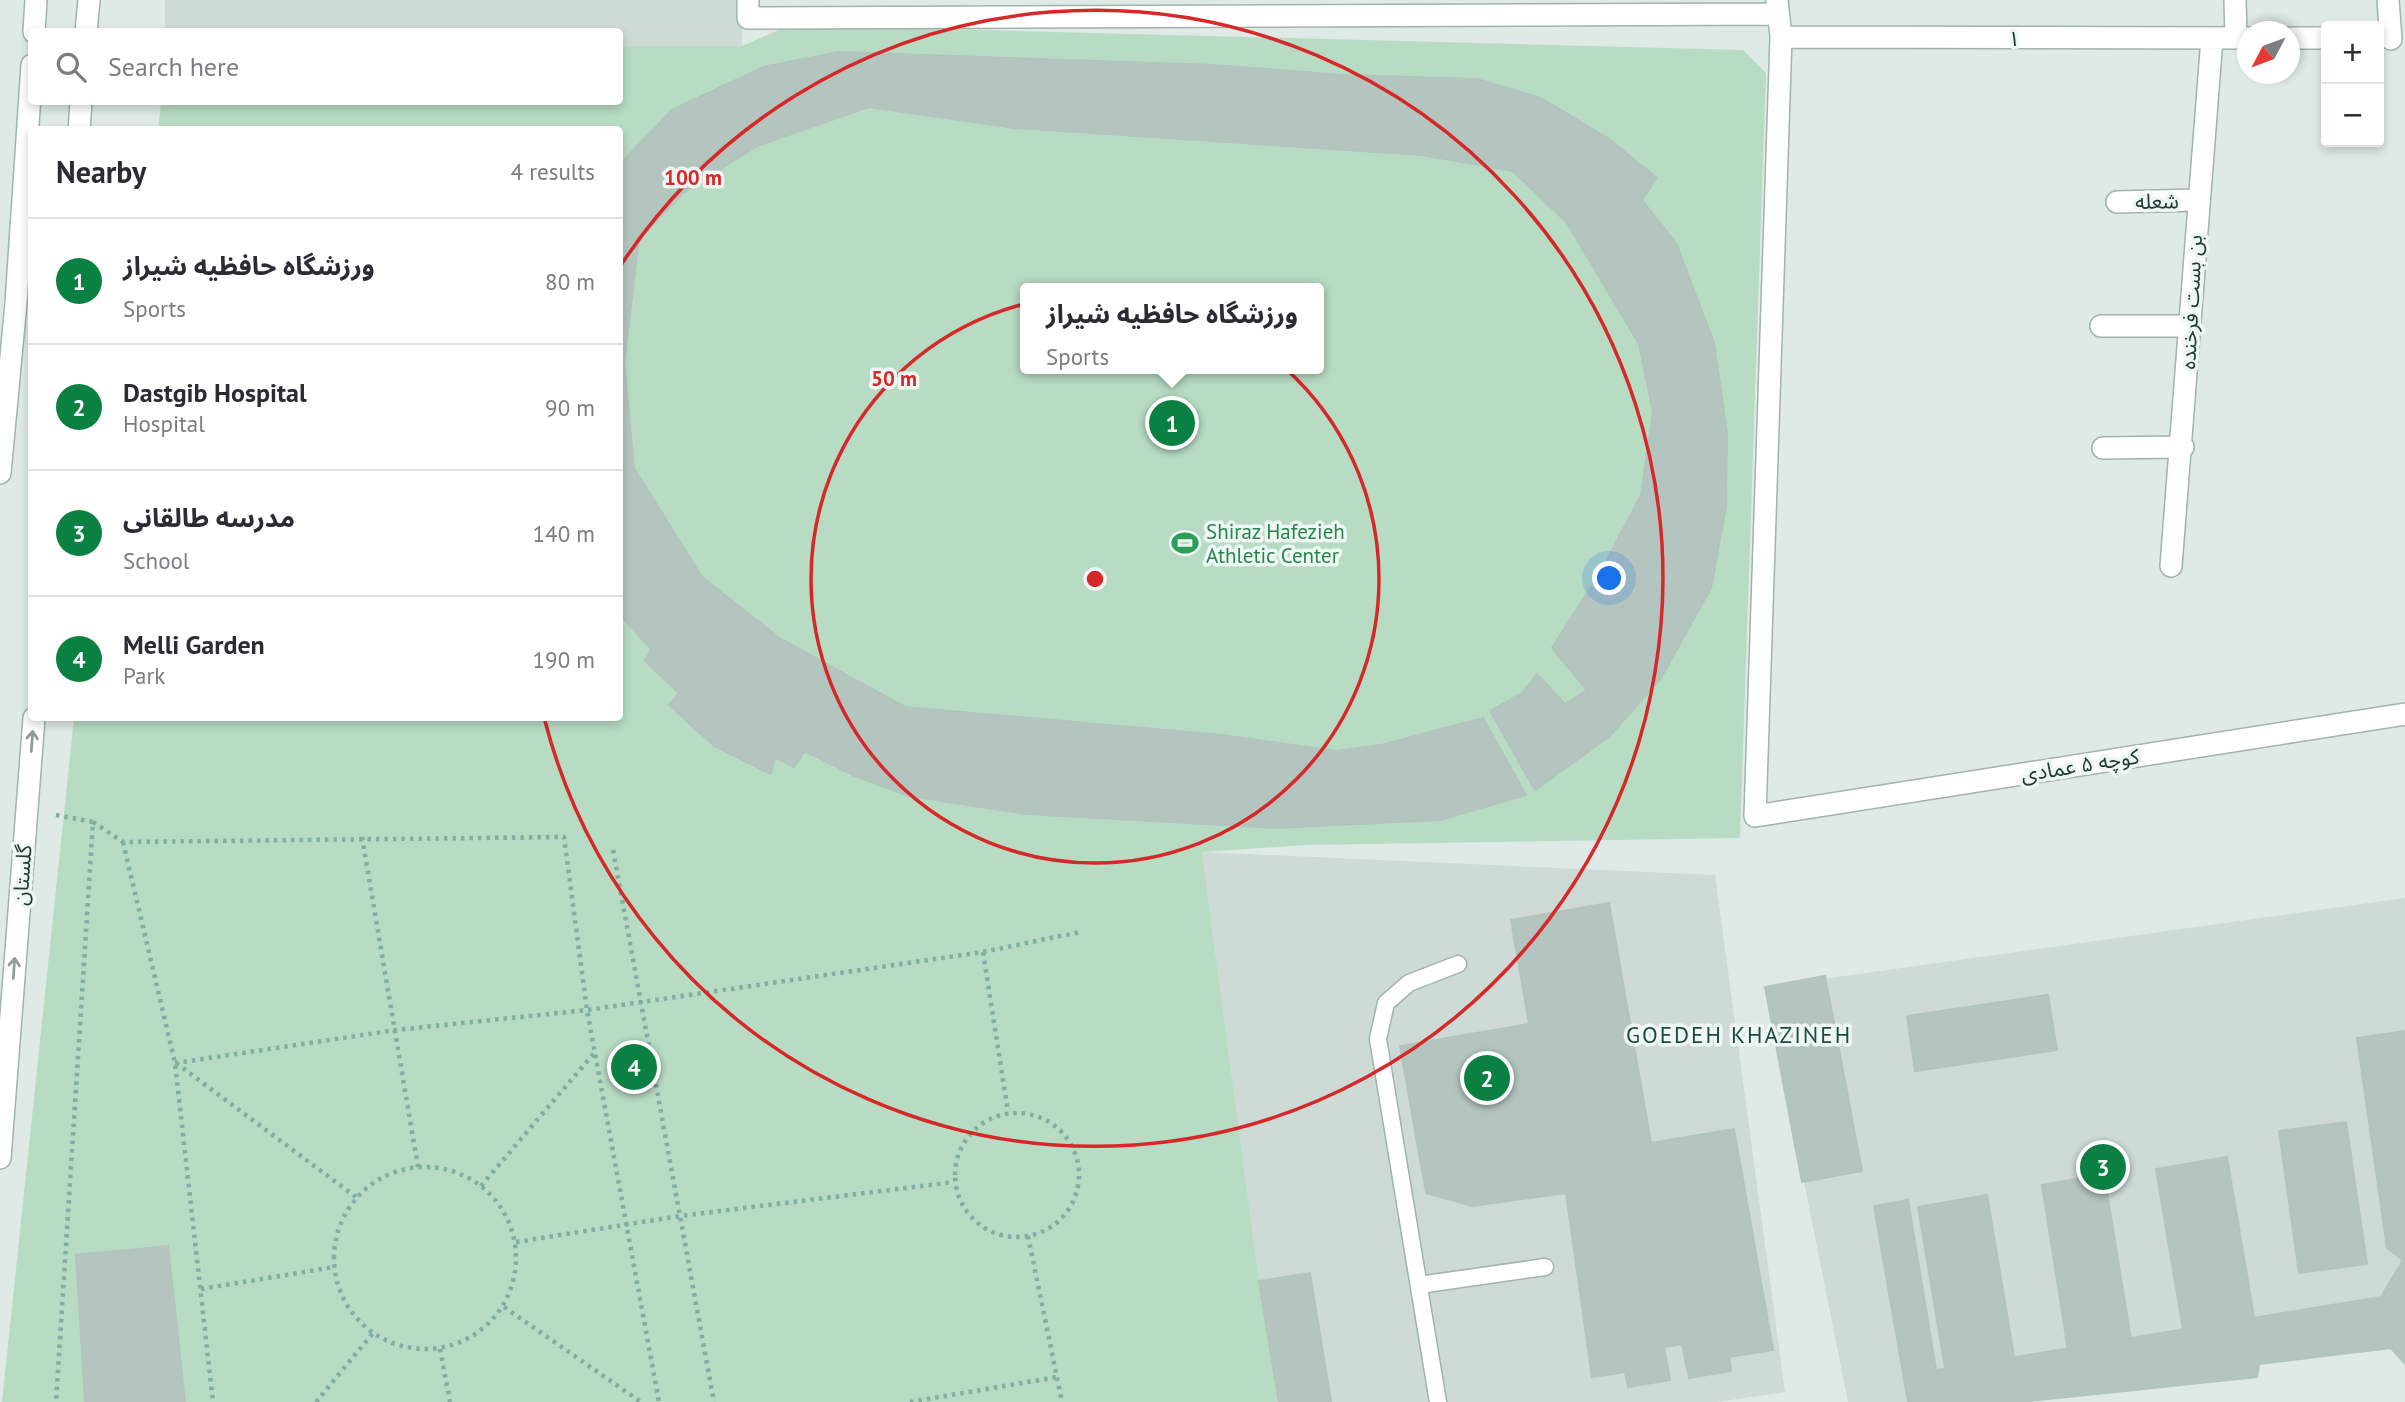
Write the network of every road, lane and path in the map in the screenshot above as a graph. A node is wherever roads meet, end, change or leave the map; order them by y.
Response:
1 (36, 0) edge
2 (89, 0) edge
3 (2235, 0) edge
4 (2388, 0) edge
5 (1778, 7) edge
6 (1331, 8) edge
7 (748, 9) edge
8 (2239, 21) edge
9 (34, 28) edge
10 (86, 28) edge
11 (1781, 37) junction
12 (2212, 38) junction
13 (2237, 38) edge
14 (2300, 38) edge
15 (2321, 38) edge
16 (2392, 38) edge
17 (29, 105) edge
18 (81, 105) edge
19 (79, 126) edge
20 (2116, 201) dead end
21 (2197, 201) junction
22 (2101, 326) dead end
23 (2190, 326) junction
24 (2183, 447) junction
25 (2103, 448) dead end
26 (0, 473) edge
27 (2171, 566) dead end
28 (2405, 714) edge
29 (34, 721) edge
30 (26, 810) junction
31 (93, 822) junction
32 (362, 837) junction
33 (123, 842) junction
34 (613, 850) dead end
35 (1080, 932) dead end
36 (983, 952) junction
37 (1458, 964) dead end
38 (641, 1002) junction
39 (587, 1010) junction
40 (396, 1030) junction
41 (595, 1052) junction
42 (175, 1063) junction
43 (1008, 1112) junction
44 (0, 1158) edge
45 (418, 1167) junction
46 (954, 1182) junction
47 (481, 1186) junction
48 (356, 1197) junction
49 (680, 1216) junction
50 (626, 1225) junction
51 (1028, 1236) junction
52 (516, 1242) junction
53 (334, 1267) junction
54 (1545, 1267) dead end
55 (1419, 1285) junction
56 (201, 1289) junction
57 (503, 1307) junction
58 (373, 1333) junction
59 (440, 1349) junction
60 (1057, 1377) junction
61 (56, 1402) edge
62 (213, 1402) edge
63 (316, 1402) edge
64 (450, 1402) edge
65 (641, 1402) edge
66 (659, 1402) edge
67 (714, 1402) edge
68 (910, 1402) edge
69 (1062, 1402) edge
70 (1438, 1402) edge

1 - 9 street
2 - 10 street
3 - 8 street
4 - 16 street
5 - 6 street
5 - 11 street
6 - 7 street
11 - 12 street, ۱
11 - 28 street, کوچه ۵ عمادی
12 - 13 street, ۱
12 - 21 street, بن بست فرخنده
14 - 15 street
17 - 26 street
18 - 19 street
20 - 21 street, شعله
21 - 23 street, بن بست فرخنده
22 - 23 street
23 - 24 street, بن بست فرخنده
24 - 25 street
24 - 27 street, بن بست فرخنده
30 -> 29 street, گلستان
30 - 31 path
44 -> 30 street, گلستان
31 - 33 path
31 - 61 path
32 - 33 path
32 - 39 path
32 - 40 path
33 - 42 path
34 - 38 path
35 - 36 path
36 - 38 path
36 - 43 path
37 - 55 lane
38 - 39 path
38 - 49 path
39 - 40 path
39 - 41 path
40 - 42 path
40 - 45 path
41 - 47 path
41 - 50 path
42 - 48 path
42 - 56 path
43 - 46 path
43 - 51 path
45 - 47 path
45 - 48 path
46 - 49 path
46 - 51 path
47 - 52 path
48 - 53 path
49 - 50 path
49 - 67 path
50 - 52 path
50 - 66 path
51 - 60 path
52 - 57 path
53 - 56 path
53 - 58 path
54 - 55 lane
55 - 70 lane
56 - 62 path
57 - 59 path
57 - 65 path
58 - 59 path
58 - 63 path
59 - 64 path
60 - 68 path
60 - 69 path

